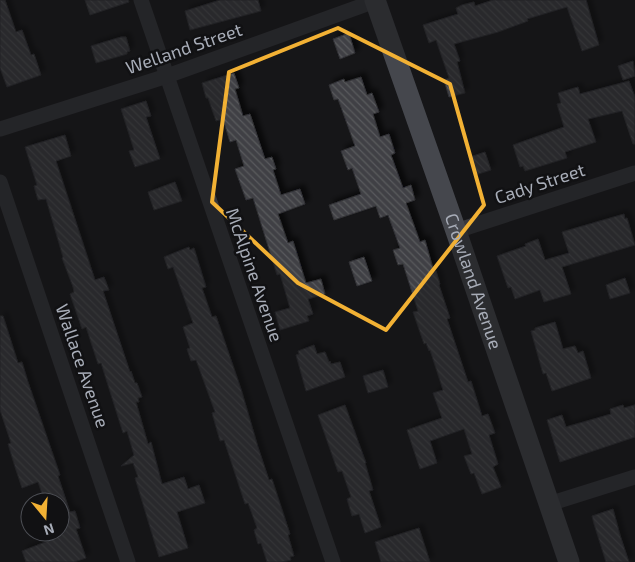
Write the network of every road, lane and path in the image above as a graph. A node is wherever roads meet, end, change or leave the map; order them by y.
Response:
1 (142, 0) edge
2 (376, 0) edge
3 (166, 76) junction
4 (0, 129) edge
5 (635, 173) edge
6 (0, 182) edge
7 (456, 231) junction
8 (635, 477) edge
9 (549, 504) junction
10 (128, 562) edge
11 (333, 562) edge
12 (569, 562) edge

1 - 3 street, McAlpine Avenue
2 - 3 street, Welland Street
2 - 7 main road, Crowland Avenue
3 - 4 street, Welland Street
3 - 11 street, McAlpine Avenue
5 - 7 street, Cady Street
6 - 10 street, Wallace Avenue
7 - 9 main road, Crowland Avenue
8 - 9 street
9 - 12 main road, Crowland Avenue

